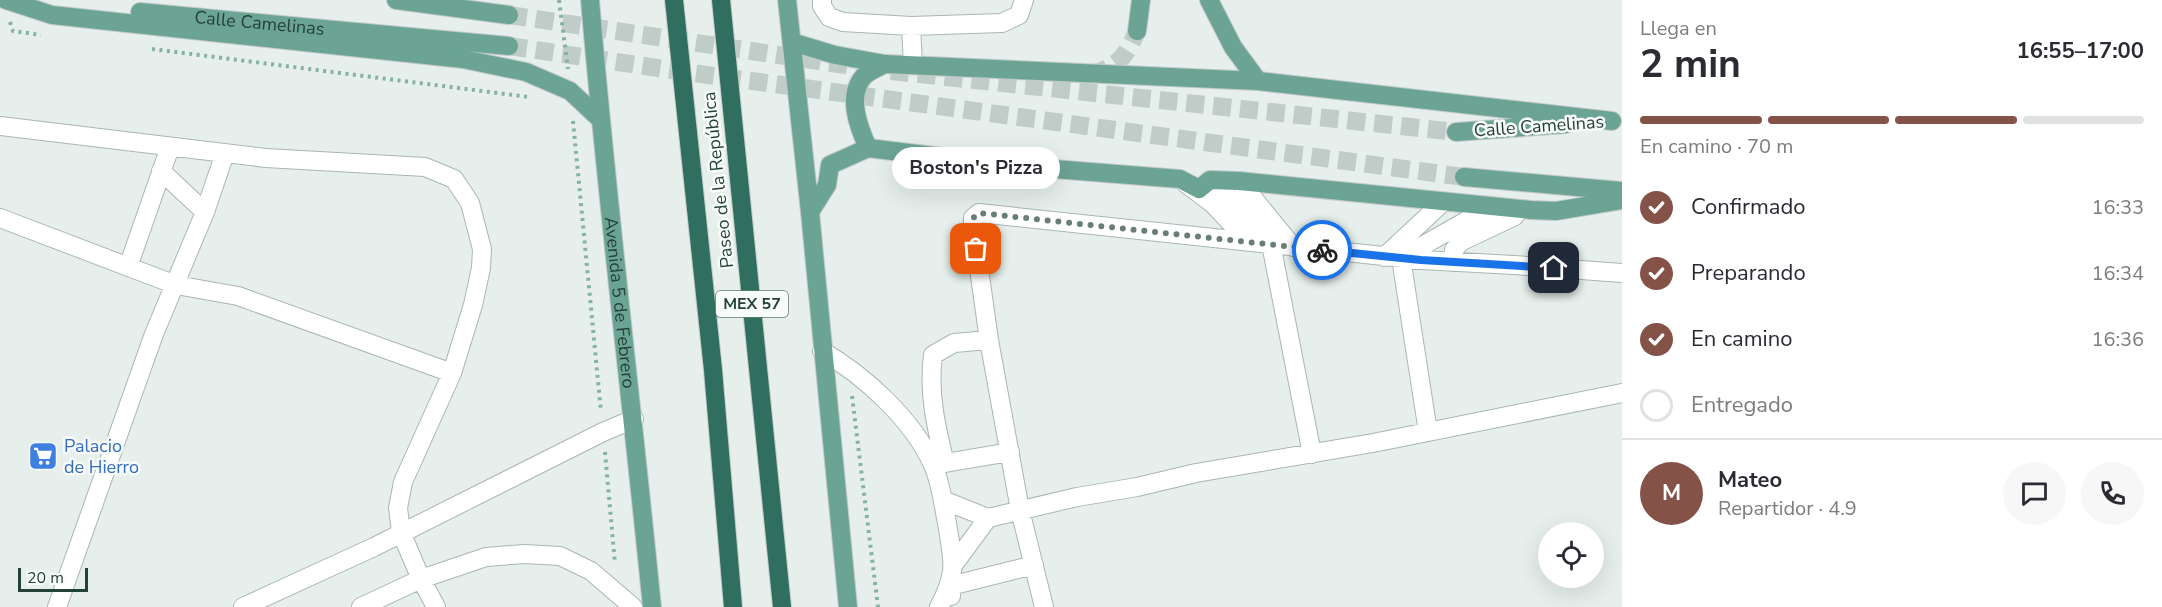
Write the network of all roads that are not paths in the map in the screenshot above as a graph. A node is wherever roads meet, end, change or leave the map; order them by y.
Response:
1 (5, 0) edge
2 (396, 0) edge
3 (590, 0) edge
4 (674, 0) edge
5 (722, 0) edge
6 (787, 0) edge
7 (822, 0) edge
8 (1024, 0) edge
9 (1141, 0) edge
10 (1209, 0) edge
11 (509, 15) tunnel mouth
12 (911, 26) junction
13 (1137, 31) tunnel mouth
14 (792, 42) junction
15 (509, 46) tunnel mouth
16 (885, 64) junction
17 (914, 65) junction
18 (1258, 81) junction
19 (600, 119) junction
20 (1617, 121) edge
21 (0, 126) edge
22 (1456, 132) tunnel mouth
23 (170, 147) junction
24 (868, 148) junction
25 (225, 153) junction
26 (161, 171) junction
27 (1464, 177) tunnel mouth
28 (1180, 179) junction
29 (1210, 180) junction
30 (1239, 181) junction
31 (1622, 191) edge
32 (1622, 200) edge
33 (1443, 202) junction
34 (1504, 208) junction
35 (1531, 210) junction
36 (205, 212) junction
37 (810, 212) junction
38 (0, 218) edge
39 (1249, 242) junction
40 (1271, 244) junction
41 (1293, 247) junction
42 (1393, 258) junction
43 (1452, 262) junction
44 (128, 267) junction
45 (1622, 273) edge
46 (176, 285) junction
47 (989, 340) junction
48 (822, 351) junction
49 (452, 373) junction
50 (1622, 393) edge
51 (634, 419) junction
52 (1428, 432) junction
53 (1010, 452) junction
54 (1312, 453) junction
55 (939, 464) junction
56 (943, 500) junction
57 (1020, 510) junction
58 (988, 518) junction
59 (401, 532) junction
60 (954, 564) junction
61 (1034, 565) junction
62 (421, 579) junction
63 (950, 586) junction
64 (57, 607) edge
65 (243, 607) edge
66 (361, 607) edge
67 (436, 607) edge
68 (633, 607) edge
69 (652, 607) edge
70 (734, 607) edge
71 (782, 607) edge
72 (848, 607) edge
73 (939, 607) edge
74 (952, 607) edge
75 (1044, 607) edge

1 - 15 main road, Calle Camelinas
1 - 19 main road
2 - 11 main road
3 - 19 main road, Avenida 5 de Febrero
4 - 70 highway, Paseo de la República / MEX 57
5 - 71 highway, Paseo de la República / MEX 57
6 - 14 main road
7 - 12 lane
8 - 12 lane
9 - 13 main road
10 - 18 main road
12 - 17 lane
14 - 16 main road
14 - 37 main road
16 - 17 main road
16 - 24 main road
17 - 18 main road
18 - 20 main road
19 - 51 main road, Avenida 5 de Febrero
20 - 22 main road, Calle Camelinas
21 - 23 lane
23 - 25 lane
23 - 26 lane
24 - 28 main road
24 - 37 main road
25 - 36 lane
25 - 49 lane
26 - 36 lane
26 - 44 lane
27 - 31 main road
28 - 29 main road
28 - 39 lane
29 - 30 main road
29 - 40 lane
30 - 33 main road
30 - 41 lane
32 - 35 main road
33 - 34 main road
33 - 42 lane
34 - 35 main road
34 - 42 lane
35 - 43 lane
36 - 46 lane
37 - 48 main road
38 - 44 lane
39 - 40 lane
39 - 47 lane
40 - 41 lane
40 - 54 lane
41 - 42 lane
42 - 43 lane
42 - 52 lane
43 - 45 lane
44 - 46 lane
46 - 49 lane
46 - 64 lane
47 - 53 lane
47 - 55 lane
48 - 55 lane
48 - 72 main road
49 - 59 lane
50 - 52 lane
51 - 59 lane
51 - 69 main road, Avenida 5 de Febrero
52 - 54 lane
53 - 55 lane
53 - 57 lane
54 - 57 lane
55 - 56 lane
56 - 58 lane
56 - 60 lane
57 - 58 lane
57 - 61 lane
58 - 60 lane
59 - 62 lane
59 - 65 lane
60 - 63 lane
61 - 63 lane
61 - 75 lane
62 - 66 lane
62 - 67 lane
62 - 68 lane
63 - 73 lane
63 - 74 lane

